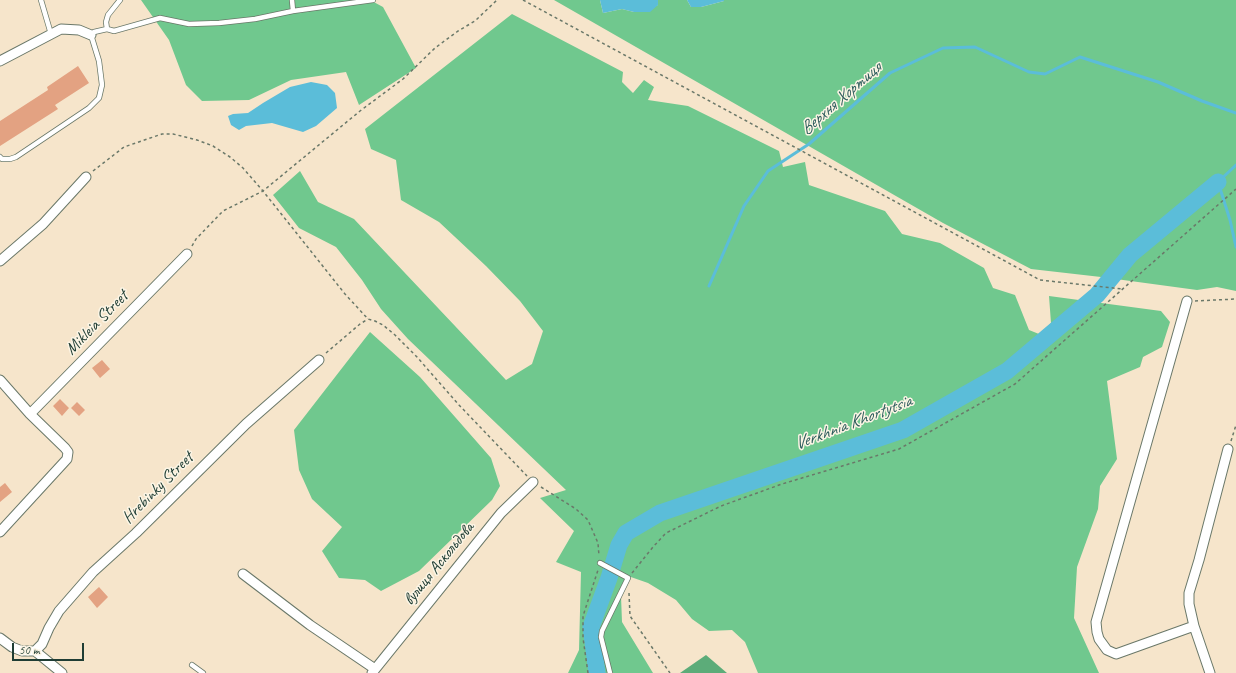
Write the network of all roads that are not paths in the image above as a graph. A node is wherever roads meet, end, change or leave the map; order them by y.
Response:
1 (41, 0) edge
2 (120, 0) edge
3 (292, 0) edge
4 (373, 0) edge
5 (293, 11) junction
6 (107, 29) junction
7 (51, 34) junction
8 (91, 35) junction
9 (0, 61) edge
10 (0, 157) edge
11 (86, 177) road end
12 (187, 254) road end
13 (0, 261) edge
14 (1187, 301) road end
15 (319, 360) road end
16 (0, 380) edge
17 (30, 414) junction
18 (1228, 449) road end
19 (533, 482) road end
20 (0, 532) edge
21 (600, 564) road end
22 (243, 574) dead end
23 (1194, 626) junction
24 (0, 638) edge
25 (35, 652) junction
26 (192, 665) dead end
27 (374, 671) edge
28 (62, 673) edge
29 (203, 673) edge
30 (610, 673) edge
31 (1210, 673) edge

1 - 7 lane
2 - 6 lane
3 - 5 lane
4 - 5 lane
5 - 6 lane
6 - 8 lane
7 - 8 street
7 - 9 street
8 - 10 lane
11 - 13 street
12 - 17 street, Mikleia Street
14 - 23 street
15 - 25 street, Hrebinky Street
16 - 17 street
17 - 20 street
18 - 23 street
19 - 27 street, вулиця Аскольдова
21 - 30 lane
22 - 27 street, вулиця Аскольдова
23 - 31 street
24 - 25 street
25 - 28 street
26 - 29 lane

